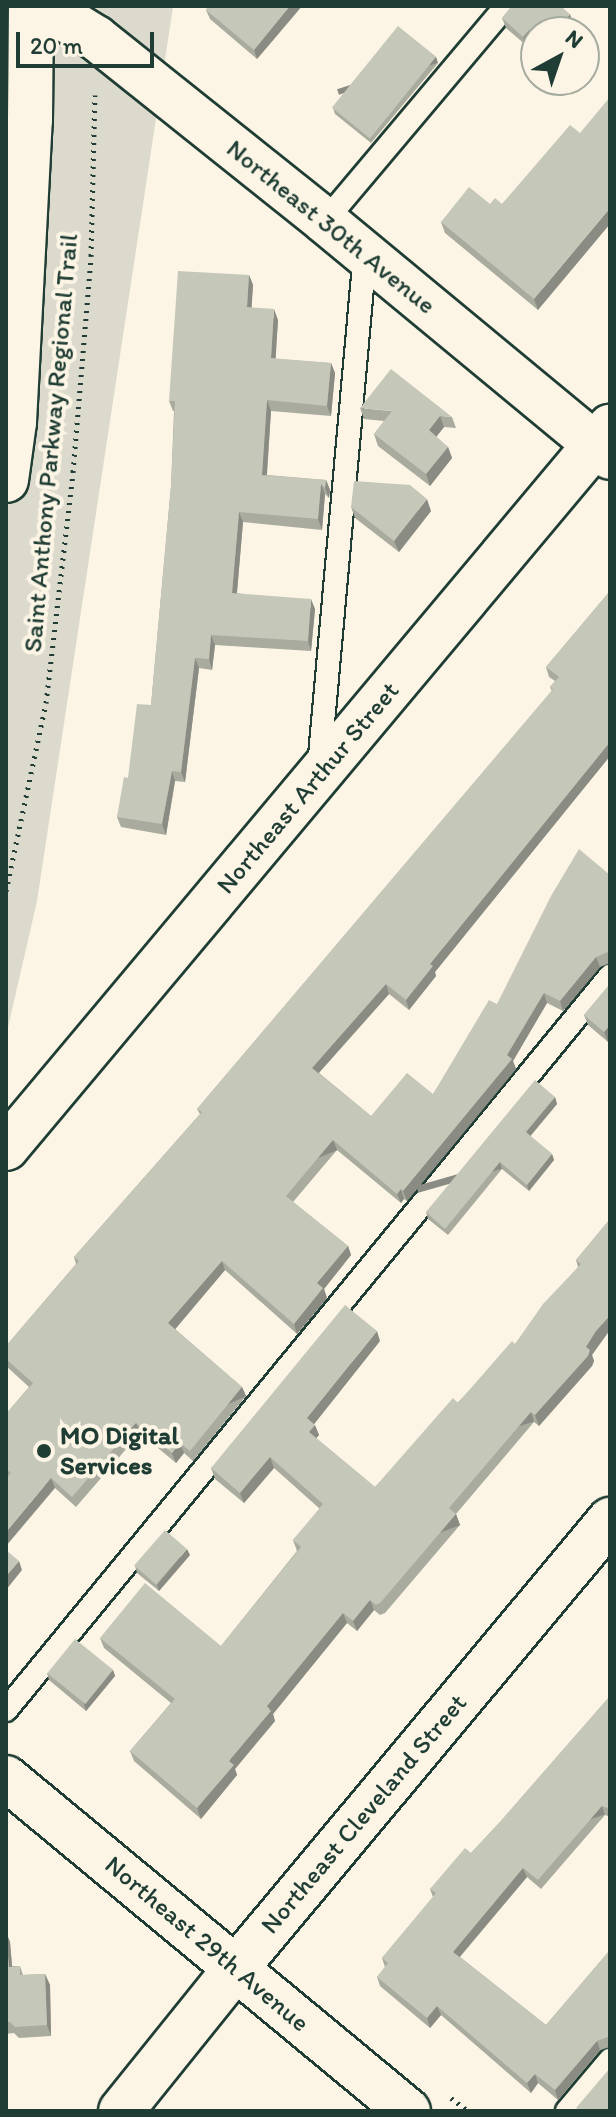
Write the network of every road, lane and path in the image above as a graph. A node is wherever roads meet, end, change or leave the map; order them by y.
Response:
1 (31, 6) edge
2 (44, 6) edge
3 (506, 6) edge
4 (95, 89) dead end
5 (325, 221) junction
6 (365, 254) junction
7 (605, 443) edge
8 (6, 480) edge
9 (318, 776) junction
10 (6, 891) edge
11 (610, 976) edge
12 (6, 1148) edge
13 (610, 1520) edge
14 (6, 1710) edge
15 (6, 1778) edge
16 (236, 1968) junction
17 (610, 2060) edge
18 (140, 2102) edge
19 (408, 2111) edge
20 (567, 2111) edge

1 - 8 street
2 - 5 street, Northeast 30th Avenue
3 - 5 lane
4 - 10 path, Saint Anthony Parkway Regional Trail
5 - 6 street, Northeast 30th Avenue
6 - 7 street, Northeast 30th Avenue
6 - 9 lane
7 - 9 street, Northeast Arthur Street
9 - 12 street, Northeast Arthur Street
11 - 14 lane
13 - 16 street, Northeast Cleveland Street
15 - 16 street, Northeast 29th Avenue
16 - 18 street, Northeast Cleveland Street
16 - 19 street, Northeast 29th Avenue
17 - 20 lane

